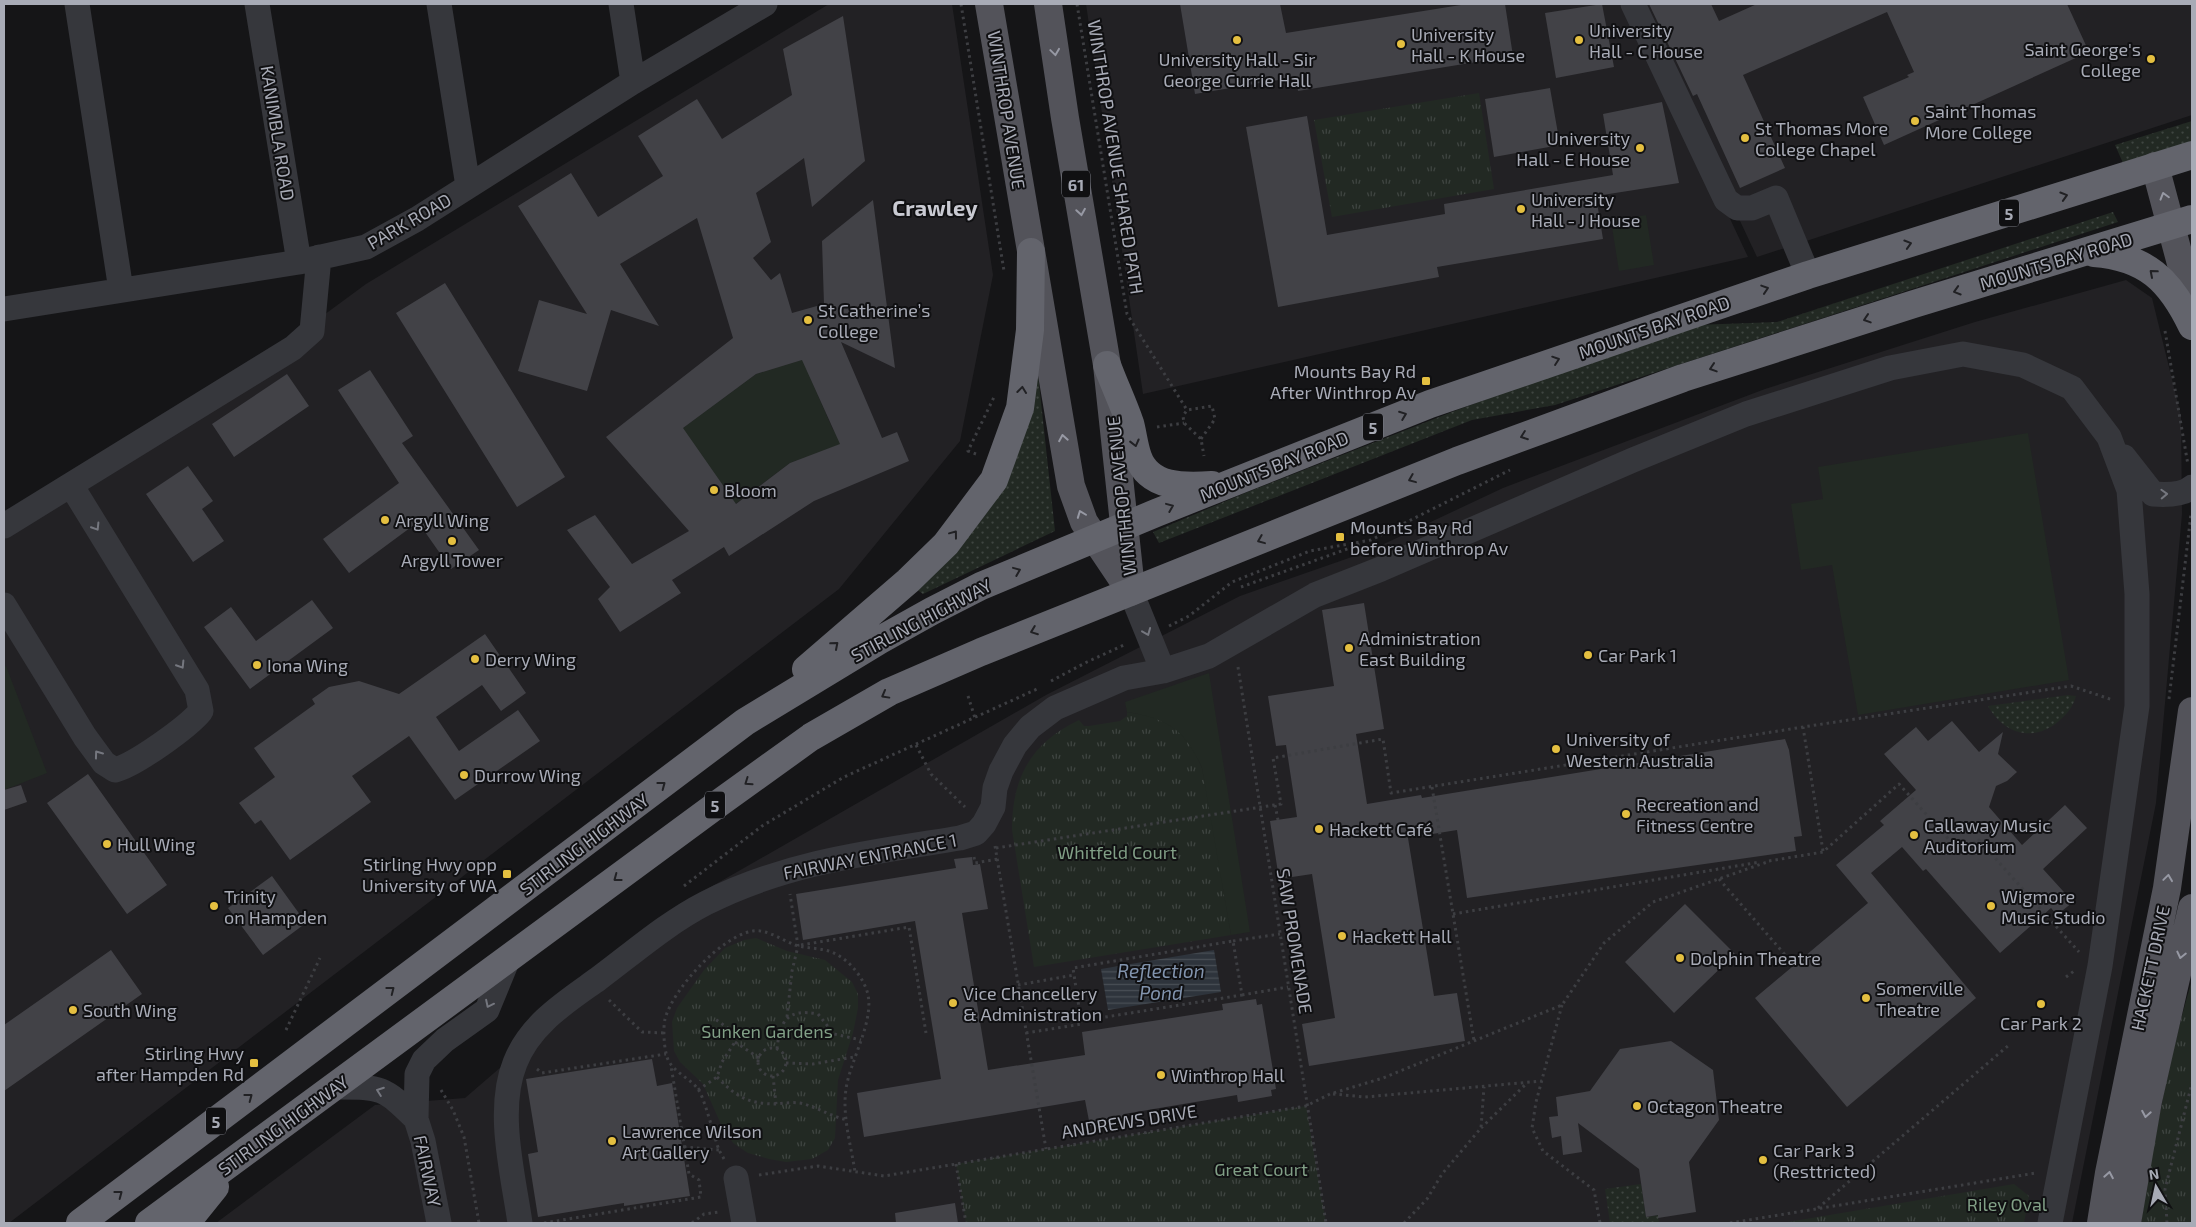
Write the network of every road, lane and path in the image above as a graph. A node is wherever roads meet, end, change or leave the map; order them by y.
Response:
1 (77, 4) edge
2 (257, 4) edge
3 (439, 4) edge
4 (621, 4) edge
5 (765, 4) edge
6 (961, 4) edge
7 (989, 4) edge
8 (1048, 4) edge
9 (1077, 4) edge
10 (1632, 4) edge
11 (633, 82) junction
12 (2192, 155) edge
13 (2155, 166) junction
14 (468, 186) junction
15 (2182, 222) edge
16 (1031, 252) junction
17 (2087, 252) junction
18 (309, 260) junction
19 (1808, 275) junction
20 (1004, 276) dead end
21 (121, 290) junction
22 (2192, 305) edge
23 (4, 309) edge
24 (2164, 326) dead end
25 (2192, 326) edge
26 (1107, 364) junction
27 (998, 388) dead end
28 (1187, 410) junction
29 (1184, 423) junction
30 (1157, 427) dead end
31 (2109, 437) junction
32 (1201, 440) junction
33 (968, 451) dead end
34 (1204, 456) dead end
35 (1227, 484) junction
36 (71, 485) junction
37 (2192, 494) edge
38 (4, 526) edge
39 (1126, 527) junction
40 (1096, 539) junction
41 (1242, 587) dead end
42 (1131, 592) junction
43 (4, 605) edge
44 (1156, 631) junction
45 (1238, 664) dead end
46 (1163, 671) junction
47 (1048, 683) dead end
48 (1040, 688) dead end
49 (968, 696) dead end
50 (2121, 703) dead end
51 (2181, 706) edge
52 (974, 718) junction
53 (745, 722) junction
54 (1803, 727) junction
55 (916, 745) junction
56 (1432, 787) junction
57 (960, 803) dead end
58 (1275, 805) junction
59 (1261, 808) junction
60 (1278, 820) dead end
61 (994, 840) dead end
62 (996, 848) junction
63 (1823, 852) junction
64 (966, 854) dead end
65 (998, 859) junction
66 (1770, 861) junction
67 (1720, 879) junction
68 (679, 889) dead end
69 (789, 889) dead end
70 (2192, 908) edge
71 (1453, 914) junction
72 (1280, 934) junction
73 (1233, 941) junction
74 (798, 946) junction
75 (2080, 954) dead end
76 (320, 958) dead end
77 (508, 959) junction
78 (1794, 965) dead end
79 (1074, 975) junction
80 (1018, 984) junction
81 (1288, 987) junction
82 (1242, 995) junction
83 (608, 999) dead end
84 (1562, 1005) junction
85 (787, 1017) junction
86 (715, 1019) dead end
87 (1081, 1021) junction
88 (286, 1030) dead end
89 (665, 1033) junction
90 (926, 1033) dead end
91 (1026, 1033) junction
92 (861, 1040) junction
93 (1474, 1041) junction
94 (735, 1042) junction
95 (2009, 1045) dead end
96 (777, 1049) junction
97 (666, 1054) junction
98 (854, 1057) junction
99 (759, 1058) junction
100 (786, 1063) junction
101 (671, 1065) junction
102 (536, 1068) dead end
103 (773, 1076) junction
104 (717, 1077) junction
105 (1542, 1081) junction
106 (1526, 1083) junction
107 (2192, 1083) edge
108 (335, 1087) junction
109 (1484, 1087) junction
110 (439, 1088) dead end
111 (698, 1090) junction
112 (1330, 1094) junction
113 (776, 1104) junction
114 (1306, 1106) junction
115 (416, 1119) junction
116 (847, 1120) junction
117 (1481, 1128) junction
118 (684, 1147) junction
119 (1046, 1149) junction
120 (719, 1150) junction
121 (237, 1158) junction
122 (956, 1164) junction
123 (2060, 1169) junction
124 (855, 1172) junction
125 (736, 1178) junction
126 (1816, 1209) junction
127 (80, 1223) edge
128 (149, 1223) edge
129 (186, 1223) edge
130 (439, 1223) edge
131 (479, 1223) edge
132 (520, 1223) edge
133 (544, 1223) edge
134 (744, 1223) edge
135 (966, 1223) edge
136 (1326, 1223) edge
137 (1404, 1223) edge
138 (1600, 1223) edge
139 (1730, 1223) edge
140 (2050, 1223) edge
141 (2101, 1223) edge
142 (2128, 1223) edge
143 (2167, 1223) edge

1 - 21 street
2 - 18 street, KANIMBLA ROAD
3 - 14 street
4 - 11 street
5 - 11 street, PARK ROAD
6 - 20 path
7 - 16 main road, WINTHROP AVENUE
8 -> 26 main road, WINTHROP AVENUE / 61
9 - 28 path, WINTHROP AVENUE SHARED PATH
10 - 19 street
11 - 14 street, PARK ROAD
12 - 13 highway, MOUNTS BAY ROAD / 5
15 -> 13 main road
19 -> 13 highway, MOUNTS BAY ROAD / 5
14 - 18 street, PARK ROAD
15 - 17 highway, MOUNTS BAY ROAD / 5
15 - 22 main road
40 -> 16 main road, WINTHROP AVENUE
53 -> 16 highway
25 -> 17 highway
17 -> 42 highway, MOUNTS BAY ROAD / 5
18 - 21 street, PARK ROAD
18 - 36 street, KANIMBLA ROAD
35 -> 19 highway, MOUNTS BAY ROAD / 5
21 - 23 street, PARK ROAD
24 - 37 path
26 -> 35 highway, 61
26 - 39 main road, WINTHROP AVENUE / 61
27 - 33 path
28 - 29 path
28 - 32 path
29 - 30 path
29 - 32 path
31 -> 37 street, FAIRWAY ENTRANCE 1
31 - 46 street, FAIRWAY ENTRANCE 1
31 - 123 street
32 - 34 path
39 -> 35 highway, MOUNTS BAY ROAD / 5
36 - 38 street
36 -> 43 street
37 - 51 path
39 - 40 highway, STIRLING HIGHWAY / 5
39 - 42 main road, WINTHROP AVENUE / 61
40 - 42 main road, WINTHROP AVENUE
53 -> 40 highway, STIRLING HIGHWAY / 5
41 - 44 path
42 -> 44 street
42 -> 77 highway, STIRLING HIGHWAY / 5
44 - 46 street
44 - 47 path
45 - 59 path, SAW PROMENADE
46 - 132 street, FAIRWAY ENTRANCE 1
48 - 52 path
49 - 52 path
50 - 54 path
141 -> 51 main road, HACKETT DRIVE
52 - 55 path
127 -> 53 highway, STIRLING HIGHWAY / 5
54 - 56 path
54 - 63 path
55 - 57 path
55 - 68 path
56 - 58 path
56 - 71 path
58 - 59 path
58 - 60 path
59 - 62 path
59 - 72 path, SAW PROMENADE
61 - 62 path
62 - 65 path
63 - 66 path
63 - 75 path
64 - 65 path
65 - 80 path
66 - 67 path
66 - 71 path
67 - 78 path
67 - 84 path
69 - 74 path
70 -> 142 main road, HACKETT DRIVE
71 - 93 path
72 - 73 path
72 - 81 path, SAW PROMENADE
73 - 79 path
73 - 82 path
74 - 85 path
74 - 89 path
74 - 90 path
74 - 92 path
76 - 88 path
77 - 108 highway, STIRLING HIGHWAY / 5
77 -> 115 street
79 - 80 path
79 - 87 path
80 - 91 path
81 - 82 path
81 - 114 path, SAW PROMENADE
82 - 87 path
83 - 89 path
84 - 93 path, ANDREWS DRIVE
84 - 105 path
85 - 92 path
85 - 96 path
86 - 94 path
87 - 91 path
89 - 97 path
91 - 119 path
92 - 98 path
93 - 112 path, ANDREWS DRIVE
94 - 99 path
94 - 104 path
95 - 126 path
96 - 99 path
96 - 100 path
97 - 101 path
97 - 102 path
98 - 100 path
98 - 116 path
99 - 103 path
100 - 103 path
101 - 111 path
101 - 118 path
103 - 113 path
104 - 111 path
104 - 113 path
105 - 106 path
105 - 138 path
106 - 109 path
106 - 117 path
107 - 143 path
115 -> 108 street
108 - 121 highway, STIRLING HIGHWAY / 5
109 - 112 path
109 - 117 path
110 - 131 path
111 - 120 path
112 - 114 path, ANDREWS DRIVE
113 - 116 path
114 - 119 path, ANDREWS DRIVE
114 - 136 path, SAW PROMENADE
115 - 130 street, FAIRWAY
116 - 124 path
117 - 137 path
118 - 120 path
118 - 133 path
119 - 122 path, ANDREWS DRIVE
120 - 125 path
121 - 128 highway, STIRLING HIGHWAY / 5
121 - 129 highway
122 - 124 path, ANDREWS DRIVE
122 - 135 path
123 - 126 path
123 - 140 street
124 - 125 path, ANDREWS DRIVE
125 - 134 street
126 - 139 path

